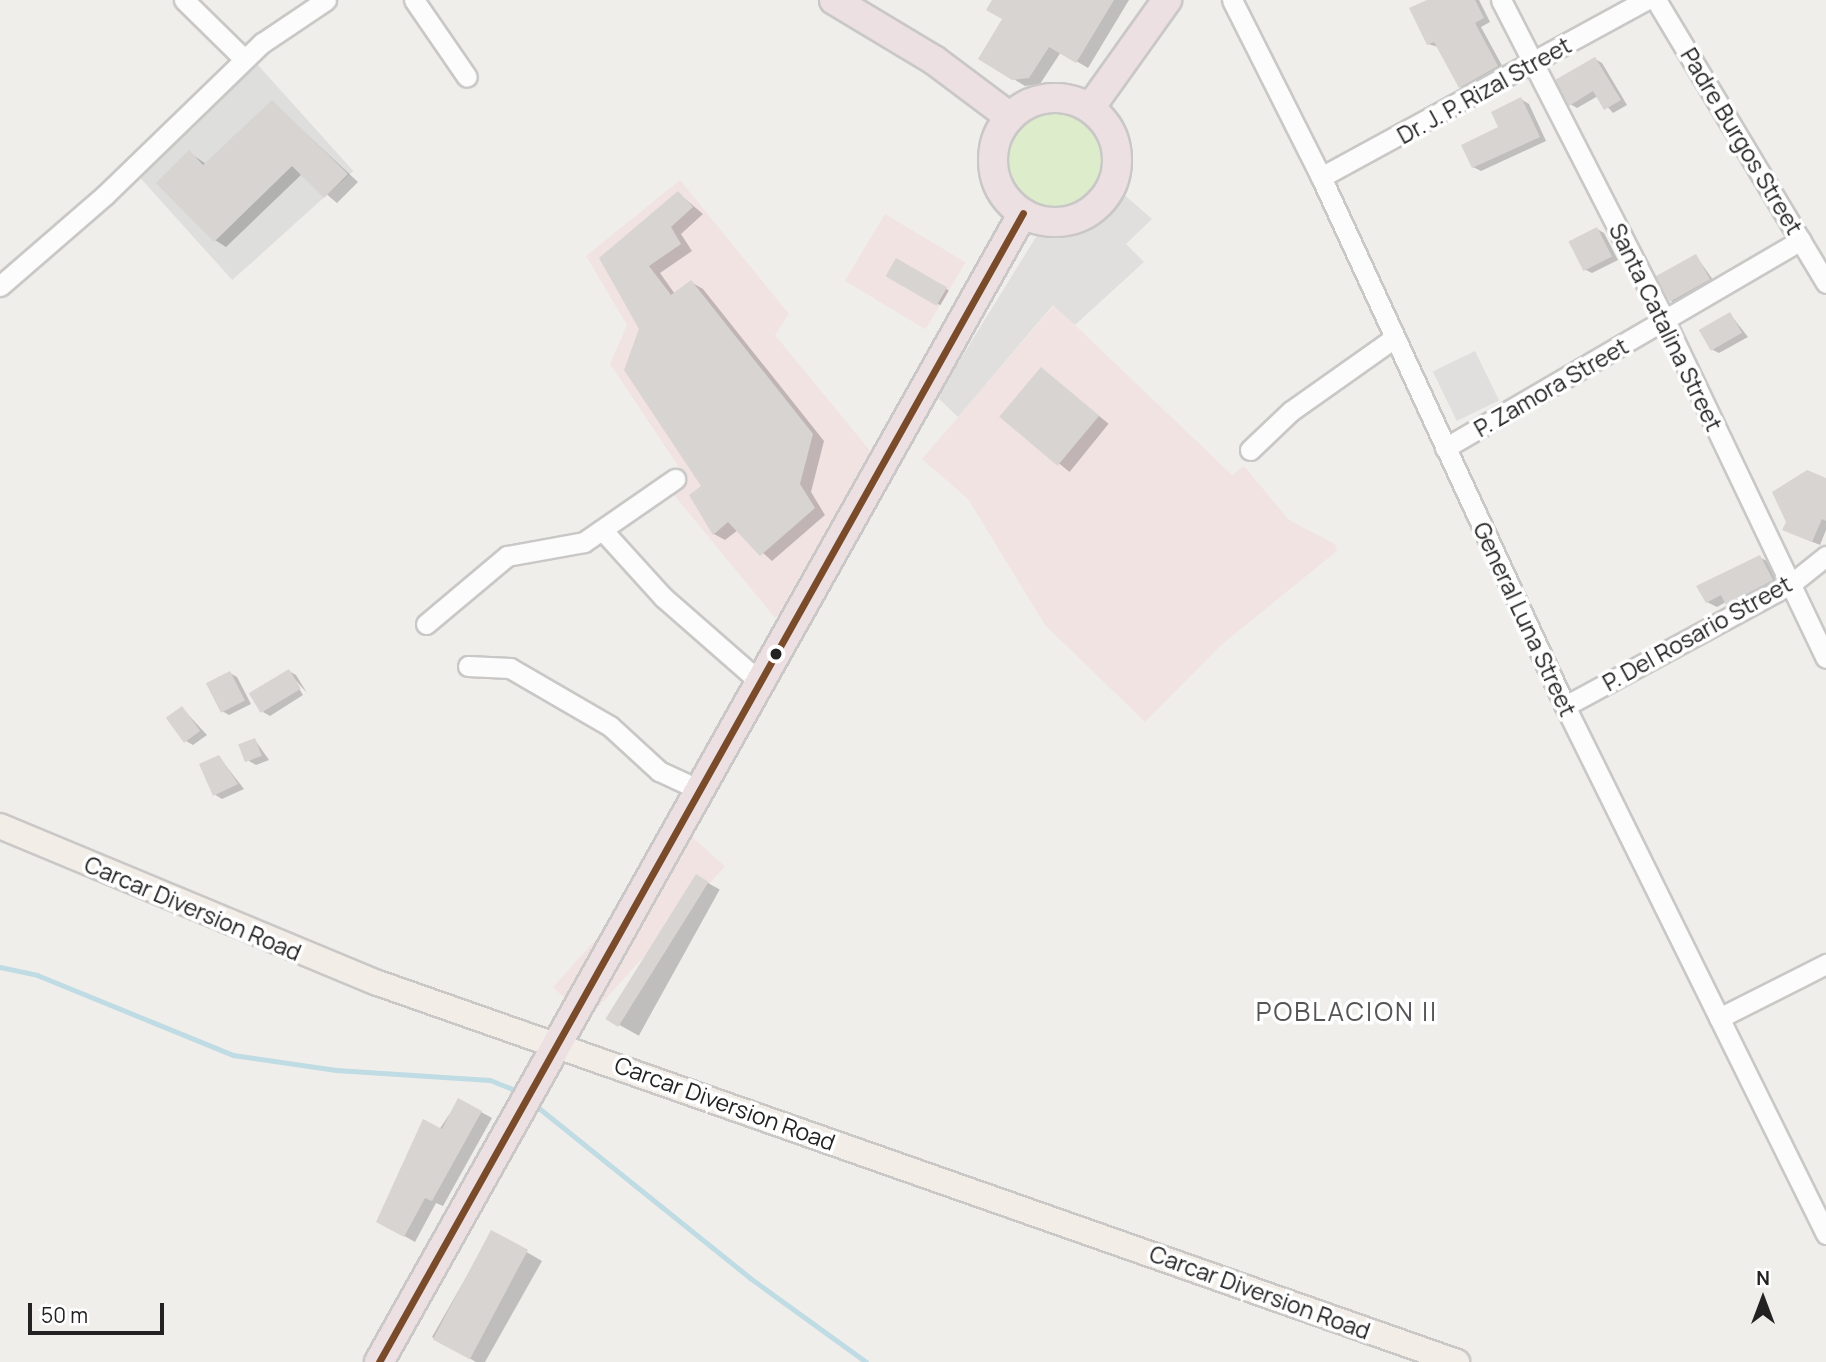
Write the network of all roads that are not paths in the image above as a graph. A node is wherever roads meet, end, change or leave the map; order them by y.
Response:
1 (184, 0) edge
2 (326, 0) edge
3 (414, 0) edge
4 (834, 0) edge
5 (1167, 0) edge
6 (1232, 0) edge
7 (1501, 0) edge
8 (1646, 0) edge
9 (1657, 0) edge
10 (244, 59) junction
11 (1532, 64) junction
12 (467, 77) dead end
13 (1090, 108) junction
14 (1010, 117) junction
15 (1321, 177) junction
16 (1023, 213) junction
17 (1801, 240) junction
18 (1826, 283) edge
19 (0, 286) edge
20 (1665, 320) junction
21 (1394, 338) junction
22 (1445, 448) junction
23 (1250, 450) dead end
24 (676, 479) dead end
25 (604, 532) junction
26 (1826, 556) edge
27 (1791, 584) junction
28 (426, 624) dead end
29 (1826, 658) edge
30 (468, 666) dead end
31 (760, 682) junction
32 (1565, 706) junction
33 (698, 789) junction
34 (0, 826) edge
35 (1826, 964) edge
36 (1719, 1018) junction
37 (558, 1043) junction
38 (1826, 1234) edge
39 (379, 1362) edge
40 (1457, 1362) edge

1 - 10 street
2 - 10 street
3 - 12 street
4 - 14 highway
5 - 13 highway
6 - 15 street, General Luna Street
7 - 11 street, Santa Catalina Street
8 - 11 street, Dr. J. P. Rizal Street
9 - 17 street, Padre Burgos Street
10 - 19 street
11 - 15 street, Dr. J. P. Rizal Street
11 - 20 street, Santa Catalina Street
13 - 14 highway
13 - 16 highway
14 - 16 highway
15 - 21 street, General Luna Street
16 - 31 highway
17 - 18 street, Padre Burgos Street
17 - 20 street, P. Zamora Street
20 - 22 street, P. Zamora Street
20 - 27 street, Santa Catalina Street
21 - 22 street, General Luna Street
21 - 23 street
22 - 32 street, General Luna Street
24 - 25 street
25 - 28 street
25 - 31 street
26 - 27 street, P. Del Rosario Street
27 - 29 street, Santa Catalina Street
27 - 32 street, P. Del Rosario Street
30 - 33 street
31 - 33 highway
32 - 36 street, General Luna Street
33 - 37 highway
34 - 37 main road, Carcar Diversion Road
35 - 36 street
36 - 38 street, General Luna Street
37 - 39 highway
37 - 40 main road, Carcar Diversion Road

